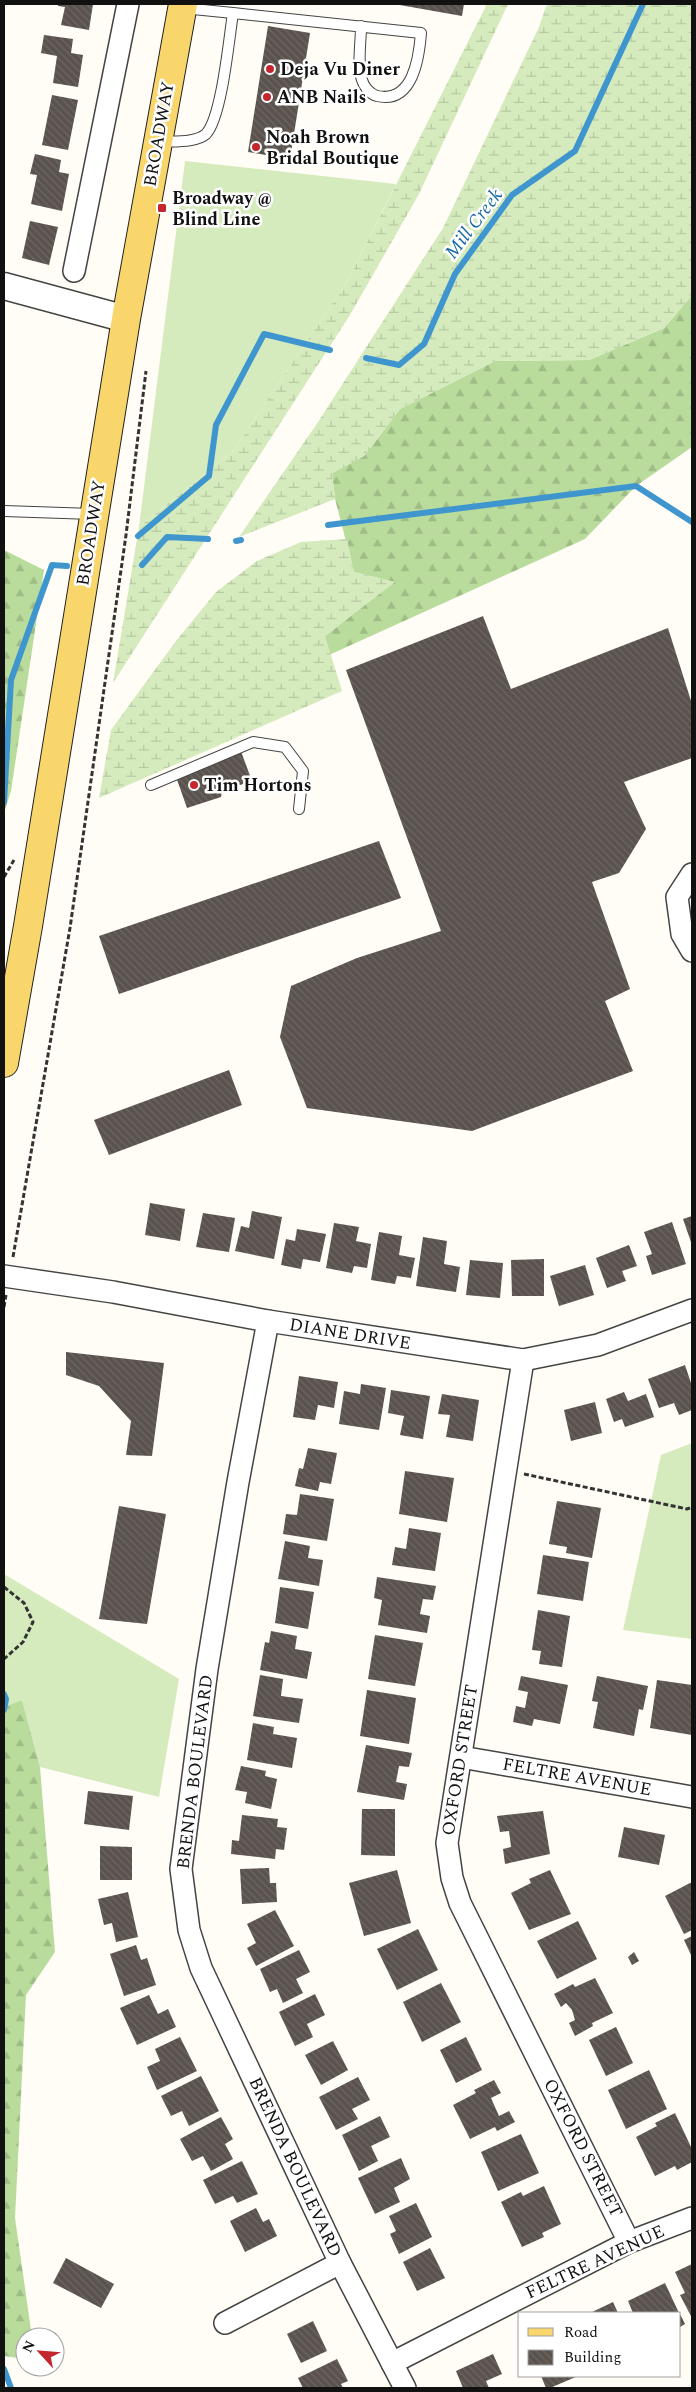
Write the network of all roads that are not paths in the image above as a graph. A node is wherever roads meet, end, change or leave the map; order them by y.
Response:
1 (128, 4) edge
2 (182, 6) edge
3 (233, 13) junction
4 (361, 26) junction
5 (157, 142) junction
6 (74, 271) dead end
7 (4, 286) edge
8 (126, 319) junction
9 (4, 511) edge
10 (94, 514) junction
11 (150, 785) dead end
12 (299, 809) dead end
13 (692, 874) edge
14 (692, 952) edge
15 (4, 1064) edge
16 (7, 1276) edge
17 (692, 1310) edge
18 (268, 1321) junction
19 (523, 1360) junction
20 (461, 1757) junction
21 (692, 1797) edge
22 (692, 2218) edge
23 (629, 2242) junction
24 (340, 2263) junction
25 (225, 2323) dead end
26 (392, 2363) junction
27 (405, 2388) edge

1 - 6 street
2 - 3 lane
2 - 5 main road, BROADWAY
3 - 4 lane
3 - 5 lane
4 - 4 lane
5 - 8 main road, BROADWAY
7 - 8 street
8 - 10 main road, BROADWAY
9 - 10 lane
10 - 15 main road, BROADWAY
11 - 12 lane
13 - 14 street
16 - 18 street, DIANE DRIVE
17 - 19 street, DIANE DRIVE
18 - 19 street, DIANE DRIVE
18 - 24 street, BRENDA BOULEVARD
19 - 20 street, OXFORD STREET
20 - 21 street, FELTRE AVENUE
20 - 23 street, OXFORD STREET
22 - 23 street, FELTRE AVENUE
23 - 26 street, FELTRE AVENUE
24 - 25 street
24 - 26 street, BRENDA BOULEVARD
26 - 27 street, BRENDA BOULEVARD

